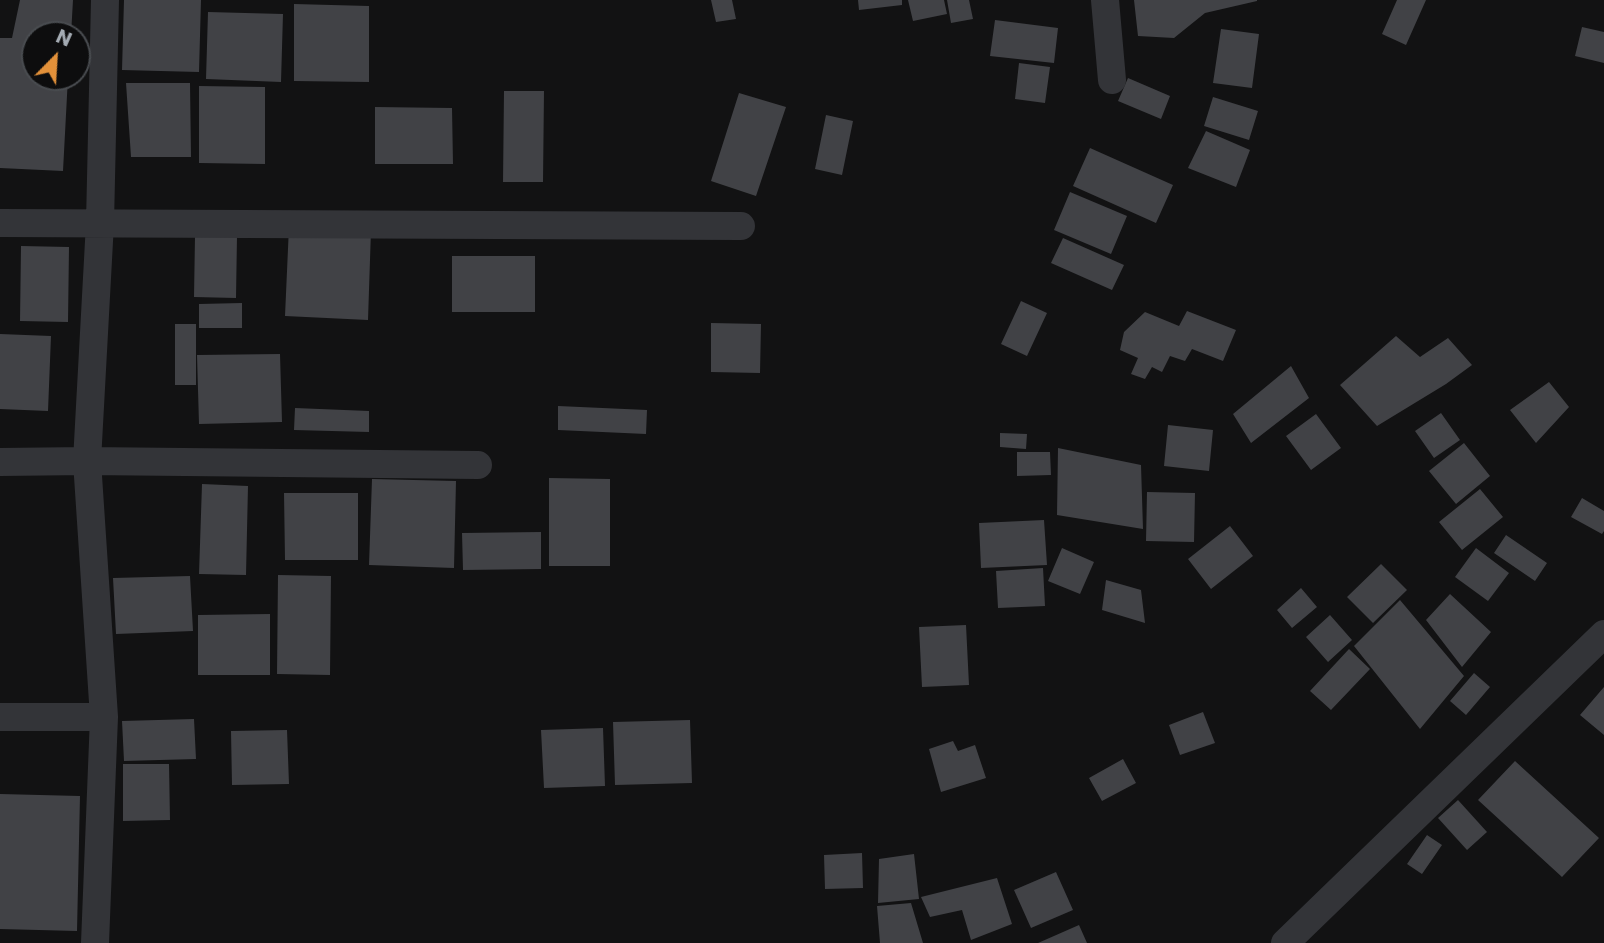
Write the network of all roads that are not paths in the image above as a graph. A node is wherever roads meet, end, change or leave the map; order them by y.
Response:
1 (105, 0) edge
2 (1105, 0) edge
3 (1112, 80) dead end
4 (0, 223) edge
5 (100, 223) junction
6 (741, 226) dead end
7 (87, 461) junction
8 (0, 462) edge
9 (478, 465) dead end
10 (1604, 634) edge
11 (104, 716) junction
12 (0, 717) edge
13 (95, 943) edge
14 (1284, 943) edge

1 - 5 street
2 - 3 street
4 - 5 street
5 - 6 street
5 - 7 street
7 - 8 street
7 - 9 street
7 - 11 street
10 - 14 street
11 - 12 street
11 - 13 street

